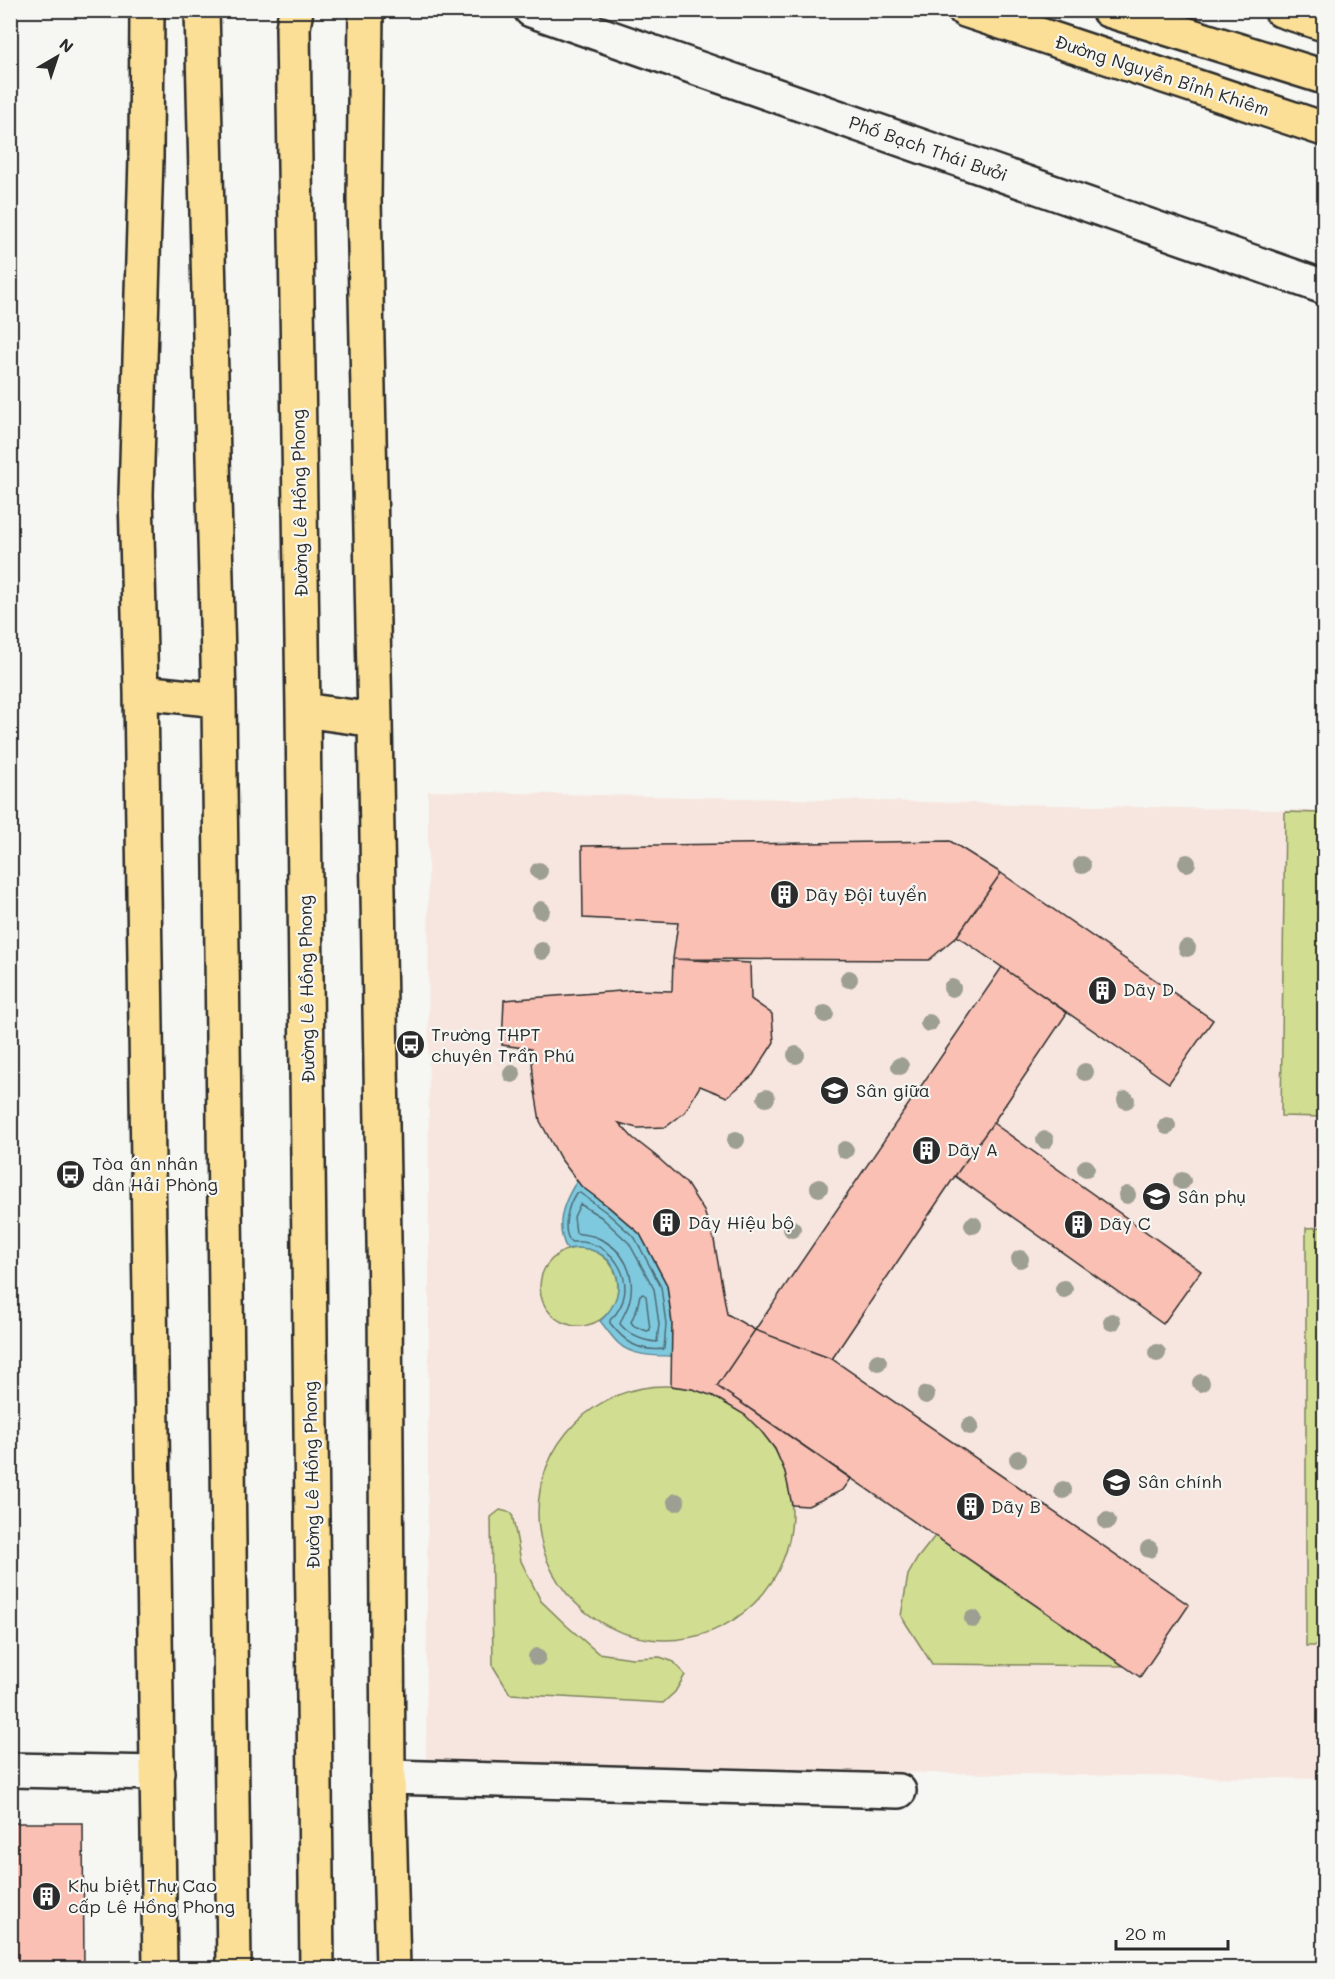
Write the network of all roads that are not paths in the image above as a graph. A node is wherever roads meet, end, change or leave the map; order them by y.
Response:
1 (147, 10) edge
2 (202, 10) edge
3 (296, 10) edge
4 (366, 10) edge
5 (531, 10) edge
6 (965, 10) edge
7 (1108, 10) edge
8 (1281, 10) edge
9 (1324, 24) edge
10 (1324, 77) edge
11 (1324, 129) edge
12 (1324, 287) edge
13 (141, 692) junction
14 (219, 700) junction
15 (303, 710) junction
16 (375, 720) junction
17 (10, 1770) edge
18 (158, 1773) junction
19 (388, 1777) junction
20 (899, 1791) dead end
21 (160, 1968) edge
22 (234, 1968) edge
23 (316, 1968) edge
24 (393, 1968) edge

1 - 13 main road
2 - 14 main road
3 - 15 main road, Đường Lê Hồng Phong
4 - 16 main road
5 - 12 street, Phố Bạch Thái Bưởi
6 - 11 main road, Đường Nguyễn Bỉnh Khiêm
7 - 10 main road
8 - 9 main road
13 - 14 main road
13 - 18 main road
14 - 22 main road
15 - 16 main road
15 - 23 main road, Đường Lê Hồng Phong
16 - 19 main road
17 - 18 street
18 - 21 main road
19 - 20 street
19 - 24 main road

